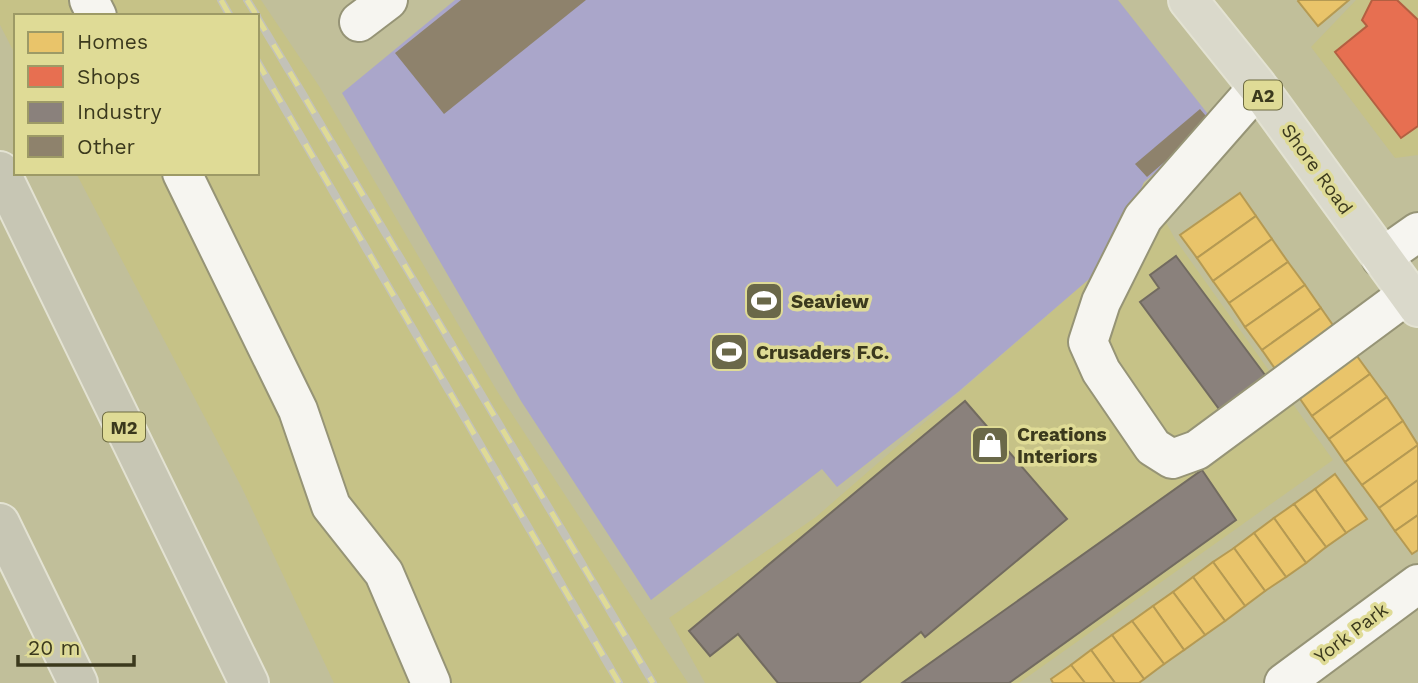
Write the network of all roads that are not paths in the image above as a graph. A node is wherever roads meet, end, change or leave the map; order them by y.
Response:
1 (1188, 0) edge
2 (1258, 88) junction
3 (0, 171) edge
4 (183, 175) edge
5 (1418, 233) edge
6 (1381, 258) junction
7 (1413, 301) edge
8 (0, 523) edge
9 (1418, 584) edge
10 (78, 683) edge
11 (248, 683) edge
12 (431, 683) edge
13 (1284, 683) edge

1 - 2 main road, Shore Road / A2
2 - 6 main road, Shore Road / A2
2 - 7 street
3 - 11 highway, M2
4 - 12 street
5 - 6 street
6 - 7 main road, Shore Road / A2
8 - 10 highway
9 - 13 street, York Park

